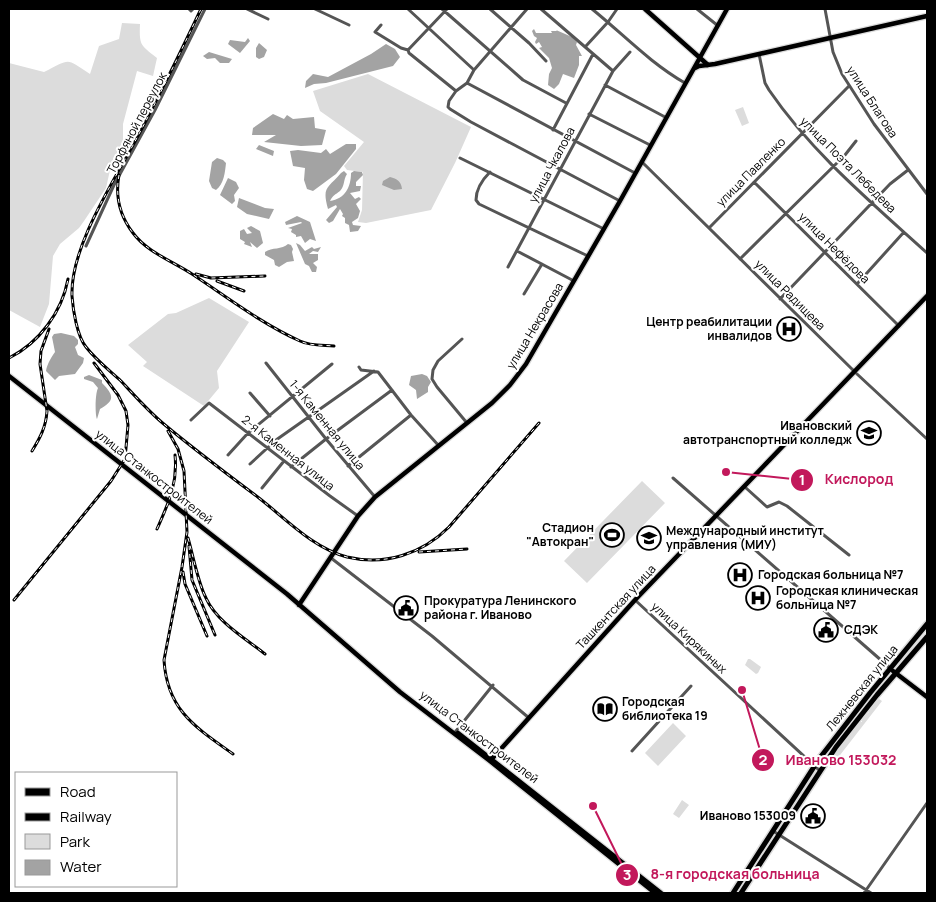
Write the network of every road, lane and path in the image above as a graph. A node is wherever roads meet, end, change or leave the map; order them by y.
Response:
1 (189, 9) edge
2 (193, 9) edge
3 (204, 9) edge
4 (247, 9) edge
5 (315, 9) edge
6 (408, 9) edge
7 (445, 9) edge
8 (490, 9) edge
9 (527, 9) edge
10 (541, 9) edge
11 (592, 9) edge
12 (618, 9) edge
13 (646, 9) edge
14 (697, 9) edge
15 (727, 9) edge
16 (825, 9) edge
17 (927, 16) edge
18 (268, 18) dead end
19 (608, 22) junction
20 (381, 25) dead end
21 (717, 25) junction
22 (350, 26) dead end
23 (429, 28) junction
24 (512, 28) junction
25 (829, 37) junction
26 (586, 46) junction
27 (408, 50) junction
28 (491, 52) junction
29 (630, 52) dead end
30 (758, 53) junction
31 (593, 54) junction
32 (699, 59) junction
33 (546, 61) dead end
34 (708, 65) junction
35 (474, 70) junction
36 (692, 70) junction
37 (613, 71) junction
38 (466, 82) junction
39 (685, 82) junction
40 (605, 85) junction
41 (849, 86) junction
42 (456, 91) junction
43 (566, 104) junction
44 (589, 114) junction
45 (666, 117) junction
46 (553, 130) junction
47 (802, 134) junction
48 (575, 141) junction
49 (856, 141) dead end
50 (650, 145) junction
51 (460, 158) dead end
52 (641, 162) junction
53 (833, 166) junction
54 (560, 169) junction
55 (908, 170) junction
56 (490, 172) junction
57 (635, 173) junction
58 (754, 182) junction
59 (927, 194) edge
60 (544, 199) junction
61 (620, 201) junction
62 (872, 204) junction
63 (786, 214) junction
64 (529, 227) junction
65 (604, 228) junction
66 (709, 228) junction
67 (904, 232) junction
68 (86, 246) dead end
69 (517, 251) junction
70 (825, 252) junction
71 (927, 253) edge
72 (588, 256) junction
73 (740, 260) junction
74 (542, 264) junction
75 (508, 267) dead end
76 (574, 281) junction
77 (857, 284) junction
78 (524, 294) dead end
79 (927, 298) edge
80 (780, 299) junction
81 (900, 327) junction
82 (462, 339) dead end
83 (266, 364) dead end
84 (332, 364) dead end
85 (359, 367) dead end
86 (374, 370) junction
87 (856, 373) junction
88 (9, 376) edge
89 (392, 390) junction
90 (250, 393) dead end
91 (293, 398) junction
92 (412, 415) junction
93 (270, 416) junction
94 (308, 417) junction
95 (191, 420) dead end
96 (467, 423) junction
97 (248, 433) junction
98 (326, 439) junction
99 (927, 440) edge
100 (439, 446) junction
101 (266, 448) junction
102 (228, 455) dead end
103 (284, 461) junction
104 (250, 464) dead end
105 (348, 466) junction
106 (291, 467) junction
107 (673, 478) dead end
108 (745, 487) junction
109 (262, 488) dead end
110 (375, 497) junction
111 (358, 516) junction
112 (717, 516) junction
113 (849, 555) dead end
114 (331, 558) junction
115 (636, 601) junction
116 (300, 604) junction
117 (927, 624) edge
118 (927, 637) edge
119 (891, 668) junction
120 (896, 673) junction
121 (493, 685) junction
122 (691, 686) dead end
123 (927, 696) edge
124 (530, 718) junction
125 (456, 731) junction
126 (632, 751) dead end
127 (492, 761) junction
128 (814, 766) junction
129 (819, 770) junction
130 (926, 806) edge
131 (773, 830) junction
132 (778, 834) junction
133 (866, 892) edge
134 (655, 893) edge
135 (661, 893) edge
136 (733, 893) edge
137 (741, 893) edge
138 (872, 893) edge

1 - 2 street
3 - 68 street, Торфяной переулок
4 - 18 street
5 - 22 street
6 - 23 street
7 - 23 street
7 - 28 street
8 - 24 street
9 - 24 street
10 - 26 street
11 - 19 street
12 - 19 street
13 - 32 main road
14 - 21 street
15 - 21 main road, улица Некрасова
16 - 25 street, улица Благова
17 - 25 main road
19 - 26 street
19 - 39 street
20 - 27 street
21 - 32 main road, улица Некрасова
23 - 27 street
23 - 35 street
24 - 28 street
24 - 33 street
25 - 30 main road
25 - 41 street, улица Благова
26 - 31 street
27 - 42 street
28 - 35 street
28 - 43 street
29 - 37 street, улица Чкалова
30 - 34 main road
30 - 47 street, улица Поэта Лебедева
31 - 37 street
31 - 43 street
32 - 34 main road
32 - 36 main road, улица Некрасова
34 - 36 main road
35 - 38 street
36 - 39 main road, улица Некрасова
37 - 40 street, улица Чкалова
38 - 42 street
38 - 46 street
39 - 45 main road, улица Некрасова
40 - 44 street, улица Чкалова
40 - 45 street
41 - 47 street, улица Павленко
41 - 55 street, улица Благова
42 - 54 street
43 - 46 street
44 - 48 street, улица Чкалова
44 - 50 street
45 - 50 main road, улица Некрасова
46 - 48 street
47 - 53 street, улица Поэта Лебедева
47 - 58 street, улица Павленко
48 - 54 street, улица Чкалова
48 - 57 street
49 - 53 street
50 - 52 main road, улица Некрасова
51 - 56 street
52 - 57 main road, улица Некрасова
52 - 66 street, улица Радищева
53 - 62 street, улица Поэта Лебедева
53 - 63 street
54 - 60 street, улица Чкалова
54 - 61 street
55 - 59 street, улица Благова
55 - 62 street
56 - 60 street
56 - 64 street
57 - 61 main road, улица Некрасова
58 - 63 street, улица Нефёдова
58 - 66 street, улица Павленко
60 - 64 street, улица Чкалова
60 - 65 street
61 - 65 main road, улица Некрасова
62 - 67 street, улица Поэта Лебедева
62 - 70 street
63 - 70 street, улица Нефёдова
63 - 73 street
64 - 69 street, улица Чкалова
64 - 72 street
65 - 72 main road, улица Некрасова
66 - 73 street, улица Радищева
67 - 71 street, улица Поэта Лебедева
67 - 77 street
69 - 74 street
69 - 75 street, улица Чкалова
70 - 77 street, улица Нефёдова
70 - 80 street
72 - 76 main road, улица Некрасова
73 - 80 street, улица Радищева
74 - 76 street
74 - 78 street
76 - 96 main road, улица Некрасова
77 - 81 street, улица Нефёдова
79 - 81 main road, Ташкентская улица
80 - 87 street, улица Радищева
81 - 87 main road, Ташкентская улица
82 - 96 street
83 - 91 street, 1-я Каменная улица
84 - 91 street
85 - 86 street
86 - 89 street
86 - 94 street
87 - 99 street, улица Радищева
87 - 108 main road, Ташкентская улица
88 - 116 main road, улица Станкостроителей
89 - 92 street
89 - 98 street
90 - 93 street
91 - 93 street
91 - 94 street, 1-я Каменная улица
92 - 100 street
92 - 105 street
93 - 97 street
94 - 98 street, 1-я Каменная улица
94 - 101 street
95 - 97 street, 2-я Каменная улица
96 - 100 main road, улица Некрасова
97 - 101 street, 2-я Каменная улица
97 - 102 street
98 - 105 street, 1-я Каменная улица
98 - 106 street
100 - 110 main road, улица Некрасова
101 - 103 street, 2-я Каменная улица
101 - 104 street
103 - 106 street, 2-я Каменная улица
103 - 109 street
105 - 110 street, 1-я Каменная улица
106 - 111 street, 2-я Каменная улица
107 - 112 street
108 - 112 main road, Ташкентская улица
108 - 113 street
110 - 111 main road, улица Некрасова
111 - 114 main road, улица Некрасова
112 - 115 main road, Ташкентская улица
112 - 119 street
114 - 116 main road, улица Некрасова
114 - 121 street
115 - 124 main road, Ташкентская улица
115 - 128 street, улица Кирякиных
116 - 125 main road, улица Станкостроителей
116 - 127 main road, улица Станкостроителей
117 - 119 highway, Лежневская улица
118 - 120 highway, Лежневская улица
119 - 120 main road
119 - 128 highway, Лежневская улица
120 - 123 main road
120 - 129 highway, Лежневская улица
121 - 124 street
121 - 125 street
122 - 126 street
124 - 127 main road, Ташкентская улица
125 - 127 main road, улица Станкостроителей
127 - 134 main road, улица Станкостроителей
127 - 135 main road, улица Станкостроителей
128 - 129 street, улица Кирякиных
128 - 131 highway, Лежневская улица
129 - 132 highway, Лежневская улица
130 - 133 street
131 - 132 street
131 - 136 highway, Лежневская улица
132 - 133 street
132 - 137 highway, Лежневская улица
133 - 138 street

